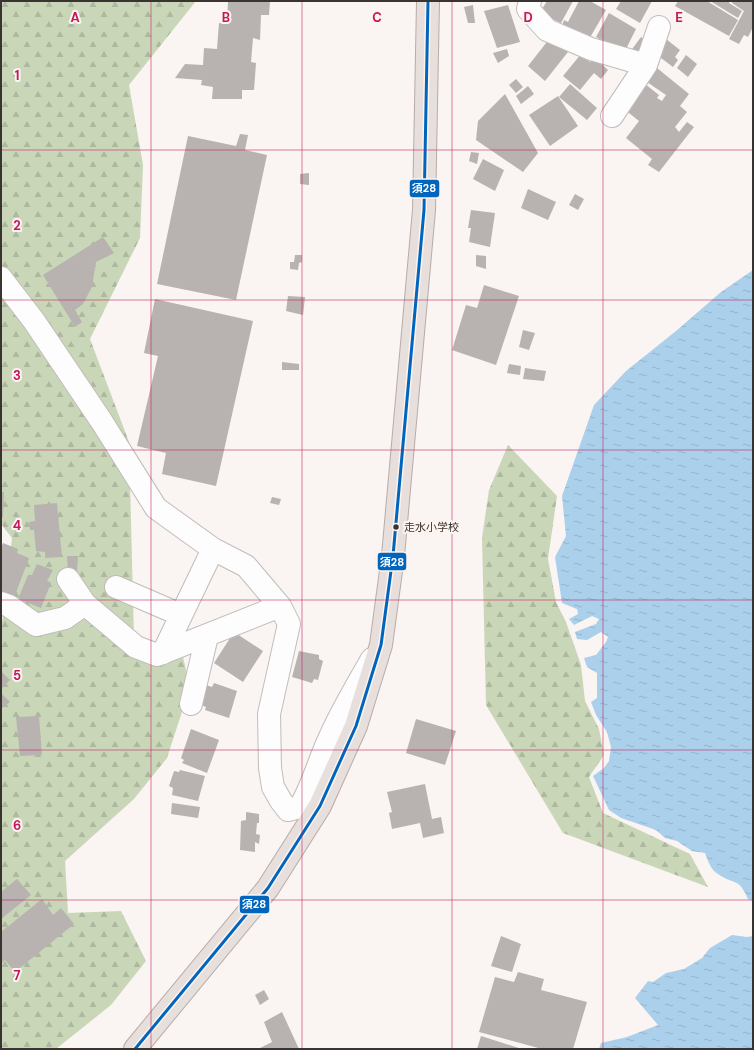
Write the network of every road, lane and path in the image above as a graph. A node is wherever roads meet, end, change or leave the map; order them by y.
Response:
1 (428, 1) edge
2 (530, 1) edge
3 (659, 27) dead end
4 (646, 65) junction
5 (612, 116) dead end
6 (1, 278) edge
7 (213, 549) junction
8 (68, 579) dead end
9 (116, 587) dead end
10 (1, 603) edge
11 (85, 604) junction
12 (280, 606) junction
13 (182, 615) junction
14 (207, 636) junction
15 (381, 645) junction
16 (163, 653) junction
17 (191, 704) dead end
18 (135, 1049) edge

1 - 15 highway
2 - 4 street
3 - 4 street
4 - 5 street
6 - 7 street
7 - 12 street
7 - 13 street
8 - 11 street
9 - 13 street
10 - 11 street
11 - 16 street
12 - 14 street
12 - 15 street
13 - 16 street
14 - 16 street
14 - 17 street
15 - 18 highway

